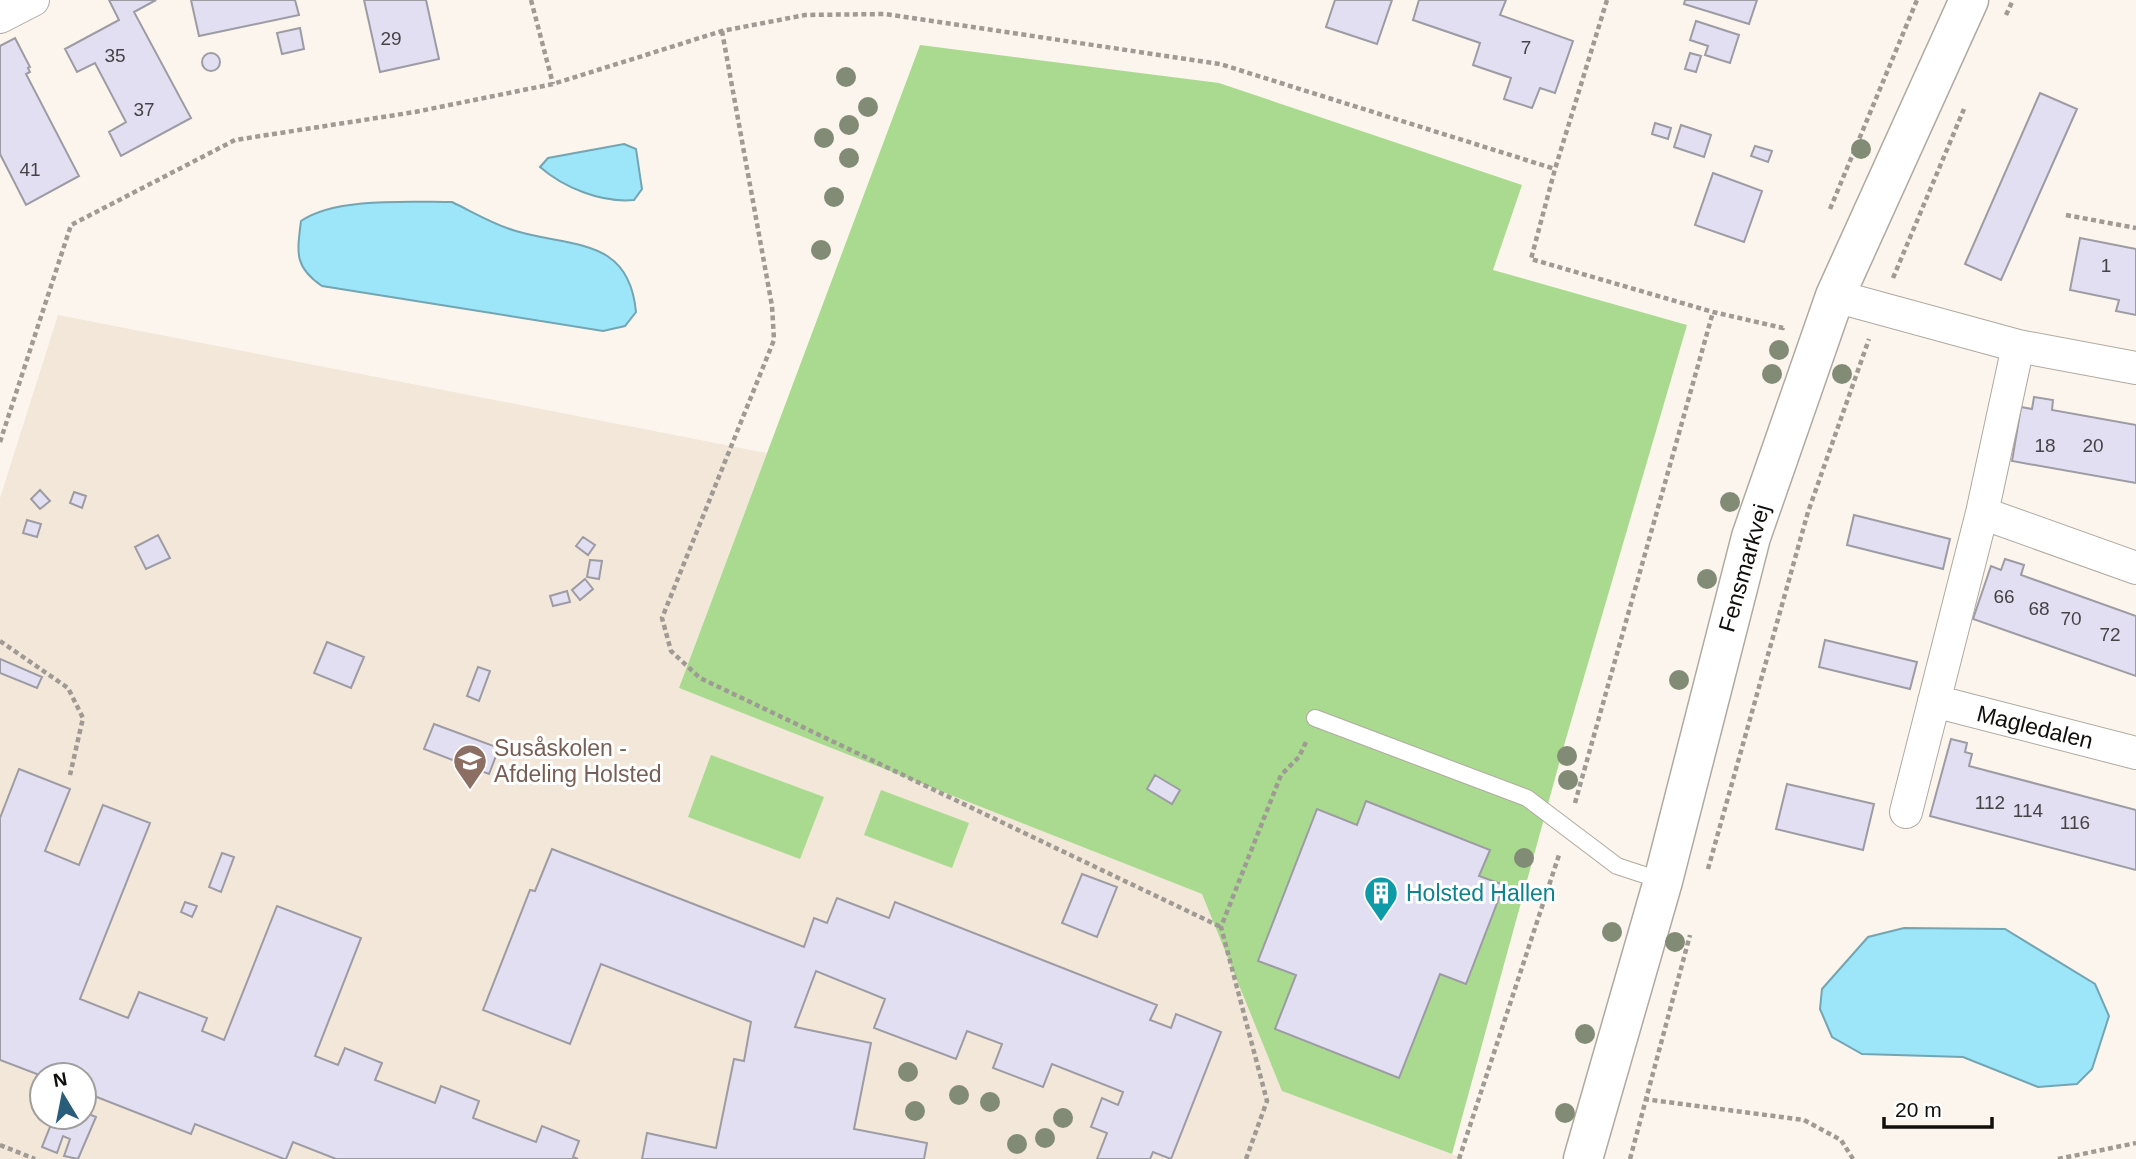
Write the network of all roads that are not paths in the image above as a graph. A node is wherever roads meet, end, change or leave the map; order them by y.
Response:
1 (33, 0) edge
2 (1969, 0) edge
3 (0, 18) edge
4 (1835, 296) junction
5 (2018, 346) junction
6 (2136, 368) edge
7 (1982, 513) junction
8 (2136, 568) edge
9 (1934, 701) junction
10 (1315, 718) road end
11 (2136, 753) edge
12 (1906, 811) dead end
13 (1663, 881) junction
14 (1583, 1159) edge

1 - 3 street
2 - 4 street, Fensmarkvej
4 - 5 street
4 - 13 street, Fensmarkvej
5 - 6 street
5 - 7 street
7 - 8 street
7 - 9 street
9 - 11 street, Magledalen
9 - 12 street
10 - 13 lane
13 - 14 street, Fensmarkvej

